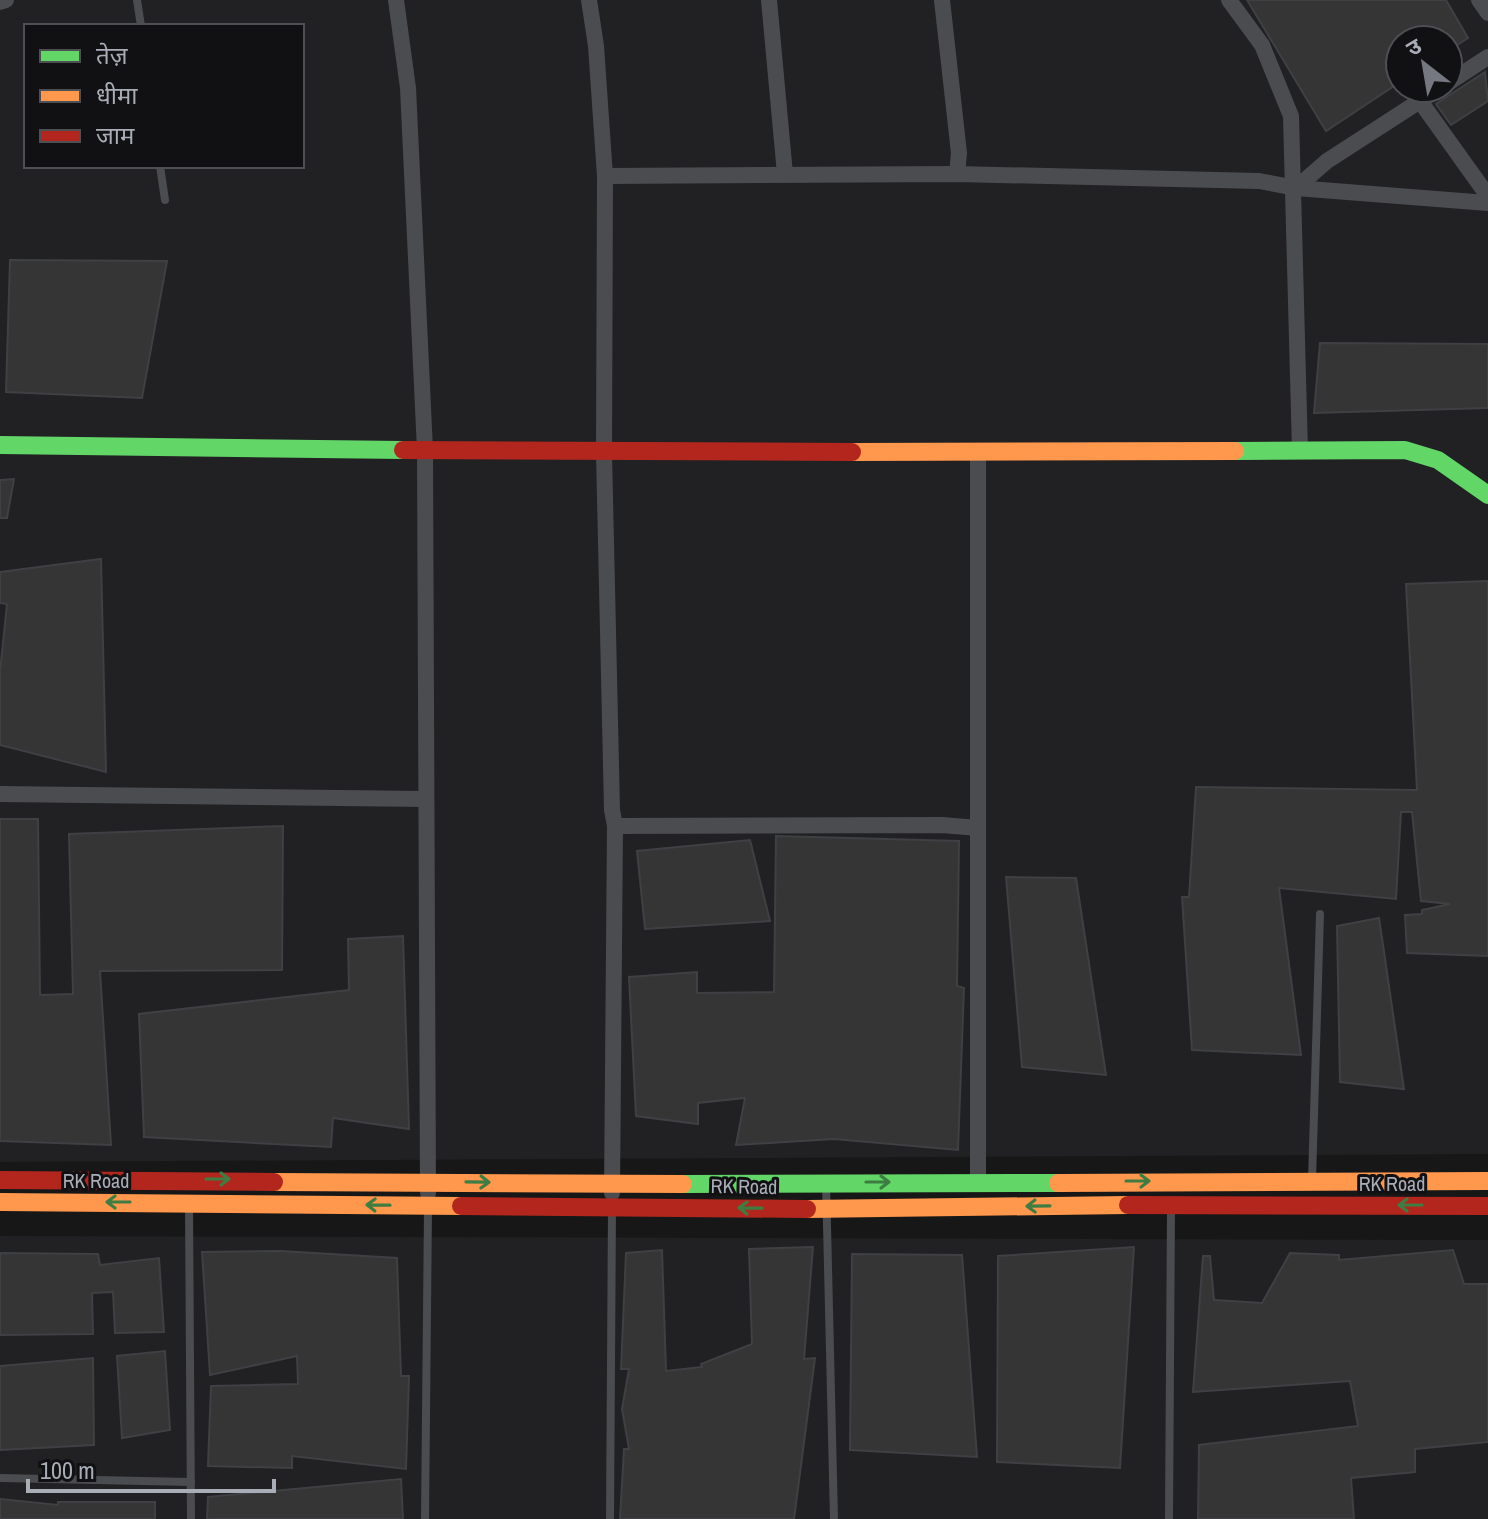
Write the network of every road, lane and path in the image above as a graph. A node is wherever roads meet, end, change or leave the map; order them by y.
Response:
1 (6, 0) edge
2 (137, 0) edge
3 (396, 0) edge
4 (589, 0) edge
5 (769, 0) edge
6 (942, 0) edge
7 (1229, 0) edge
8 (1479, 0) edge
9 (0, 2) edge
10 (1488, 13) edge
11 (141, 24) edge
12 (1488, 57) edge
13 (1464, 73) edge
14 (1415, 104) edge
15 (1422, 104) edge
16 (160, 168) edge
17 (785, 174) junction
18 (957, 174) junction
19 (605, 176) junction
20 (1296, 188) junction
21 (1488, 196) edge
22 (165, 200) dead end
23 (1488, 203) edge
24 (0, 445) edge
25 (425, 450) junction
26 (1300, 451) junction
27 (604, 453) junction
28 (978, 453) junction
29 (1488, 495) edge
30 (0, 794) edge
31 (426, 799) junction
32 (615, 826) junction
33 (978, 828) junction
34 (1320, 914) dead end
35 (189, 1179) junction
36 (0, 1180) edge
37 (427, 1181) junction
38 (978, 1181) junction
39 (1171, 1181) junction
40 (1312, 1181) junction
41 (1488, 1181) edge
42 (612, 1183) junction
43 (826, 1183) junction
44 (0, 1202) edge
45 (189, 1202) junction
46 (1171, 1204) junction
47 (428, 1206) junction
48 (1488, 1206) edge
49 (612, 1207) junction
50 (828, 1209) junction
51 (0, 1478) edge
52 (191, 1482) junction
53 (191, 1519) edge
54 (425, 1519) edge
55 (610, 1519) edge
56 (834, 1519) edge
57 (1169, 1519) edge

1 - 9 street
2 - 11 lane
3 - 25 street
4 - 19 street
5 - 17 street
6 - 18 street
7 - 20 street
8 - 10 street
12 - 13 street
14 - 20 street
15 - 21 street
16 - 22 lane
17 - 18 street
17 - 19 street
18 - 20 street
19 - 27 street
20 - 23 street
20 - 26 street
24 - 25 street
25 - 27 street
25 - 31 street
26 - 28 street
26 - 29 street
27 - 28 street
27 - 32 street
28 - 33 street
30 - 31 street
31 - 37 street
32 - 33 street
32 - 42 street
33 - 38 street
34 - 40 lane
35 - 36 street, RK Road
35 -> 37 street, RK Road
35 - 45 lane
37 -> 42 street, RK Road
37 - 47 street
38 -> 39 street, RK Road
43 -> 38 street, RK Road
39 - 40 street, RK Road
39 - 46 lane
40 - 41 street, RK Road
42 - 43 street, RK Road
42 - 49 street
43 - 50 lane
45 -> 44 street, RK Road
47 -> 45 street, RK Road
45 - 52 lane
48 -> 46 street, RK Road
46 -> 50 street, RK Road
46 - 57 lane
47 - 49 street, RK Road
47 - 54 lane
50 -> 49 street, RK Road
49 - 55 lane
50 - 56 lane
51 - 52 lane
52 - 53 lane

